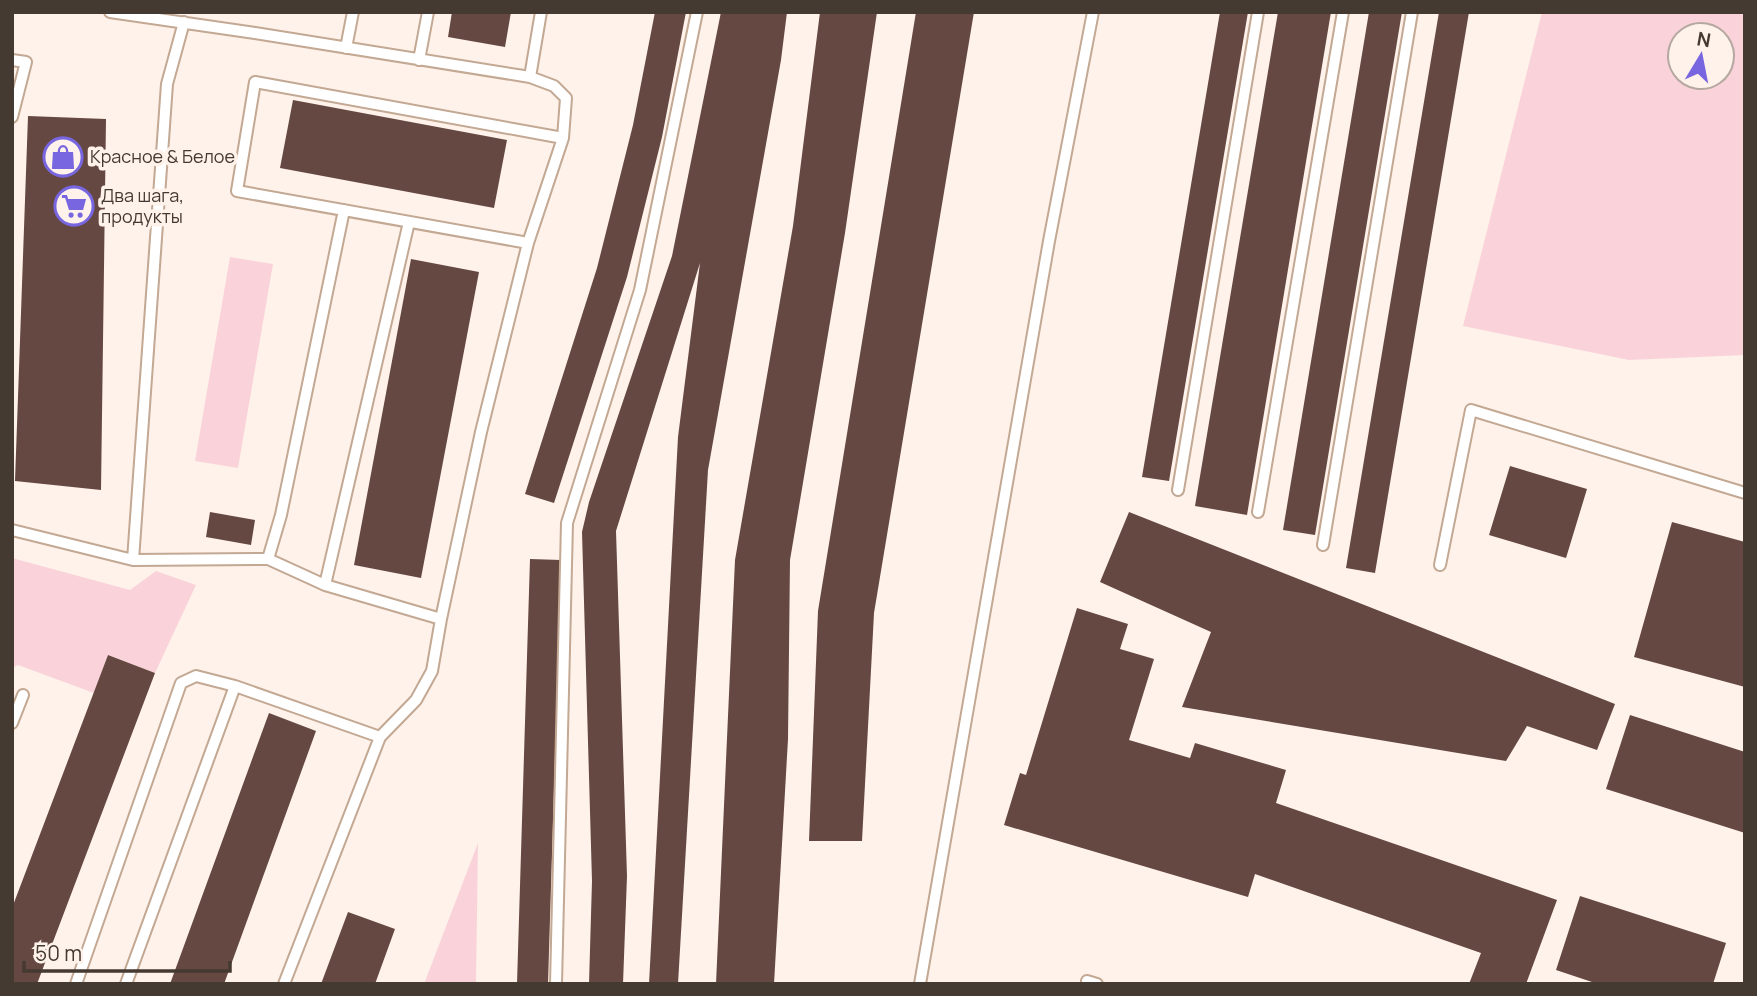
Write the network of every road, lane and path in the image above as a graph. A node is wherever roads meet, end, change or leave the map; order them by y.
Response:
1 (110, 12) edge
2 (353, 12) edge
3 (428, 12) edge
4 (541, 12) edge
5 (697, 12) edge
6 (1093, 12) edge
7 (1258, 12) edge
8 (1343, 12) edge
9 (1412, 12) edge
10 (184, 22) junction
11 (346, 48) junction
12 (12, 60) edge
13 (419, 60) junction
14 (530, 77) junction
15 (12, 117) edge
16 (563, 138) junction
17 (344, 210) junction
18 (409, 222) junction
19 (528, 243) junction
20 (1178, 490) dead end
21 (1745, 494) edge
22 (1258, 512) dead end
23 (12, 530) edge
24 (1323, 545) dead end
25 (268, 559) junction
26 (133, 560) junction
27 (1440, 565) dead end
28 (325, 585) junction
29 (441, 619) junction
30 (235, 685) junction
31 (23, 695) dead end
32 (12, 723) edge
33 (380, 737) junction
34 (76, 984) edge
35 (126, 984) edge
36 (284, 984) edge
37 (555, 984) edge
38 (920, 984) edge

1 - 10 lane
2 - 11 lane
3 - 13 lane
4 - 14 lane
5 - 37 lane
6 - 38 lane
7 - 20 lane
8 - 22 lane
9 - 24 lane
10 - 11 lane
10 - 26 lane
11 - 13 lane
12 - 15 lane
13 - 14 lane
14 - 16 lane
16 - 17 lane
16 - 19 lane
17 - 18 lane
17 - 25 lane
18 - 19 lane
18 - 28 lane
19 - 29 lane
21 - 27 lane
23 - 26 lane
25 - 26 lane
25 - 28 lane
28 - 29 lane
29 - 33 lane
30 - 33 lane
30 - 34 lane
30 - 35 lane
31 - 32 lane
33 - 36 lane

